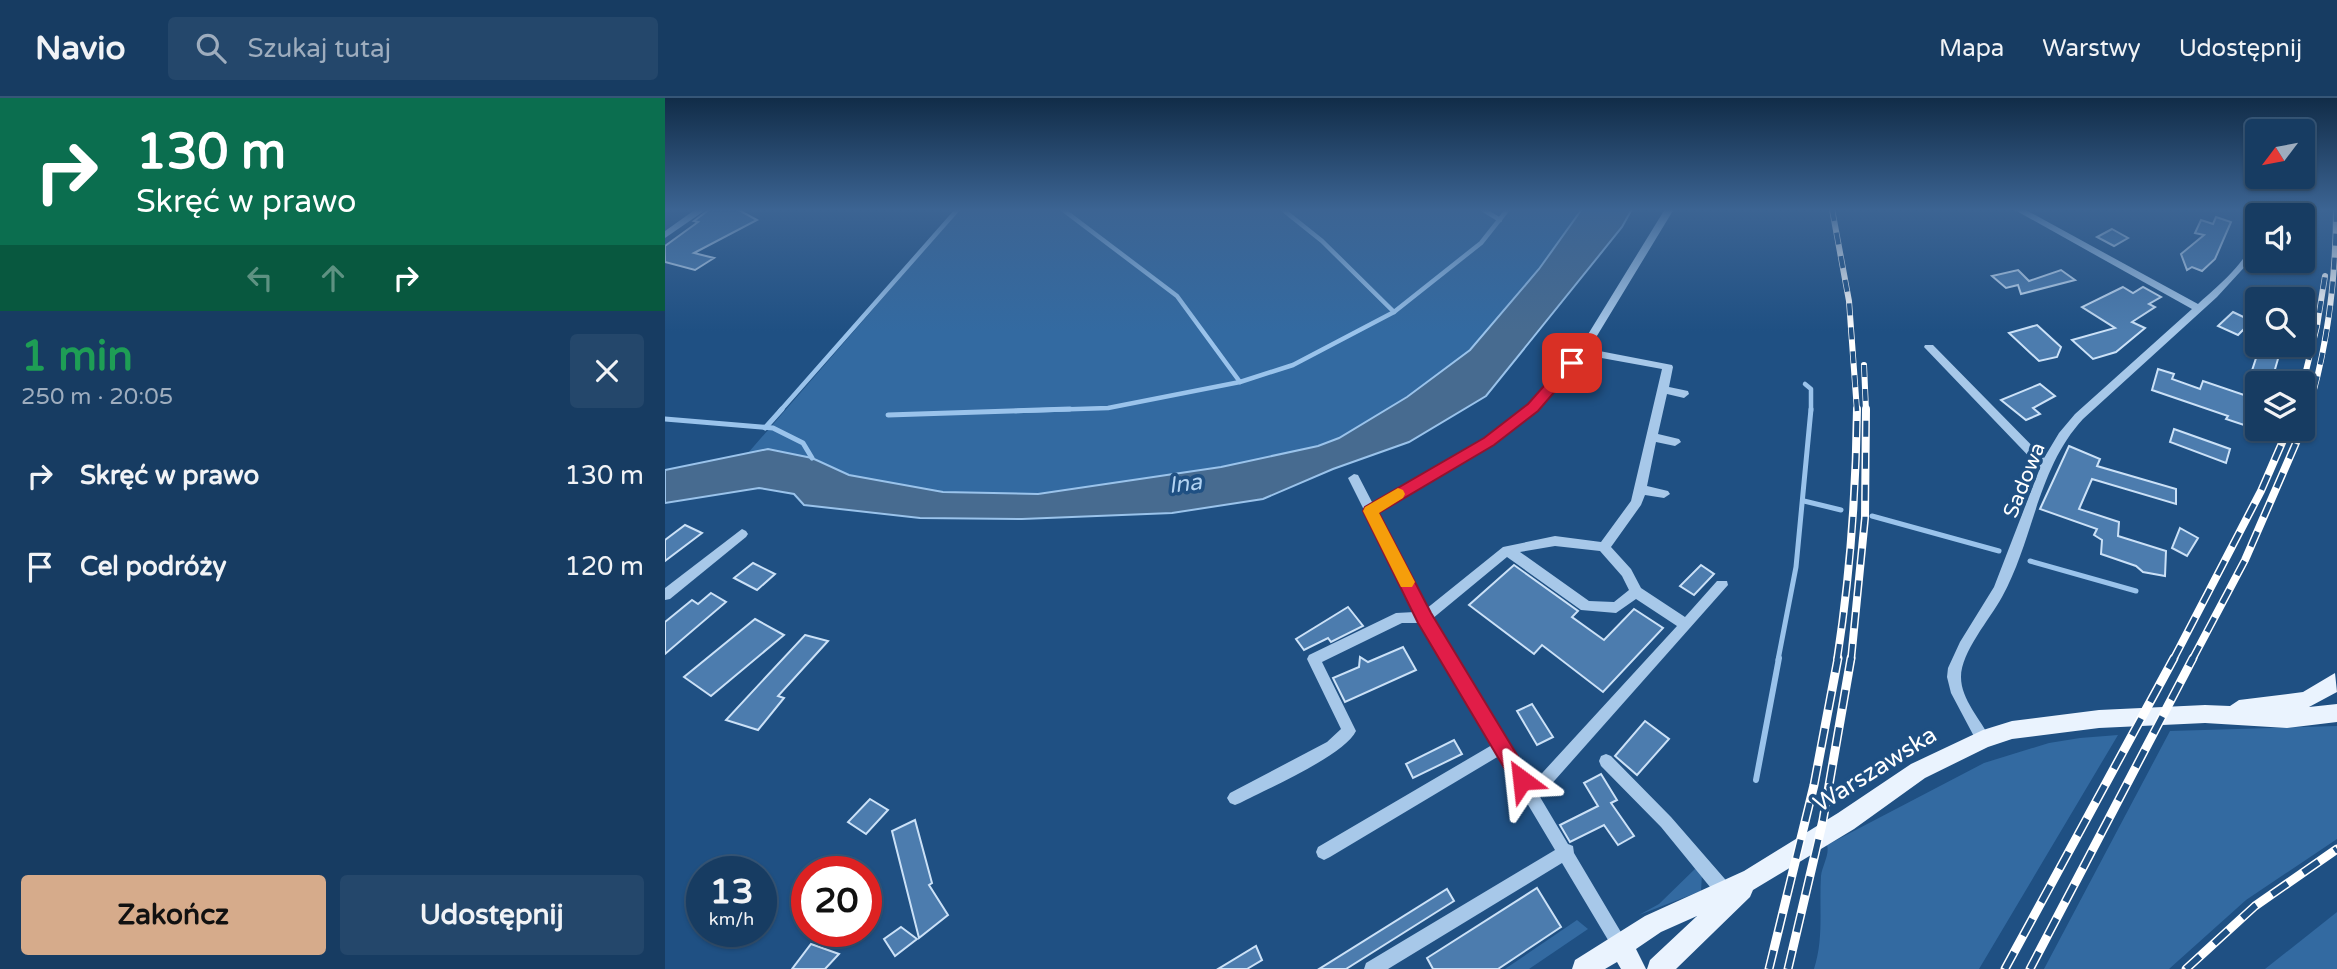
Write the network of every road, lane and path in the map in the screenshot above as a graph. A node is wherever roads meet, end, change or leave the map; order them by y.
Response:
1 (1645, 250) edge
2 (2092, 250) edge
3 (2245, 262) edge
4 (2198, 308) junction
5 (1929, 347) dead end
6 (1583, 351) junction
7 (1663, 390) junction
8 (1684, 394) dead end
9 (1652, 437) junction
10 (1675, 442) dead end
11 (2047, 468) junction
12 (1354, 478) dead end
13 (1639, 489) junction
14 (1664, 494) dead end
15 (1370, 511) junction
16 (742, 534) dead end
17 (1604, 547) junction
18 (1507, 550) junction
19 (1722, 585) dead end
20 (1636, 592) junction
21 (665, 596) edge
22 (1425, 618) junction
23 (1686, 625) junction
24 (2336, 679) edge
25 (2337, 713) edge
26 (2205, 714) junction
27 (1983, 740) junction
28 (1503, 746) junction
29 (1606, 761) dead end
30 (1531, 796) junction
31 (1235, 798) dead end
32 (1567, 851) junction
33 (1324, 852) dead end
34 (1752, 879) junction
35 (1725, 892) junction
36 (1620, 944) junction
37 (1372, 969) edge
38 (1584, 969) edge
39 (1634, 969) edge
40 (1659, 969) edge

1 - 6 street
2 - 4 street
3 - 4 street, Sadowa
4 - 11 street, Sadowa
5 - 11 street
6 - 7 street
6 - 15 street
7 - 8 street
7 - 9 street
9 - 10 street
9 - 13 street
11 - 27 street, Sadowa
12 - 15 street
13 - 14 street
13 - 17 street
15 - 22 street
16 - 21 street
17 - 18 street
17 - 20 street
18 - 20 street
18 - 22 street
19 - 23 street
20 - 23 street
22 - 28 street
22 - 31 street
23 - 30 street
24 - 26 main road, Warszawska
25 - 26 main road, Warszawska
26 - 27 main road, Warszawska
27 - 34 main road, Warszawska
28 - 30 street
28 - 33 street
29 - 35 street
30 - 32 street
32 - 36 street
32 - 37 street
34 - 35 main road, Warszawska
34 - 40 main road, Warszawska
35 - 36 main road, Warszawska
36 - 38 main road, Warszawska
36 - 39 main road

